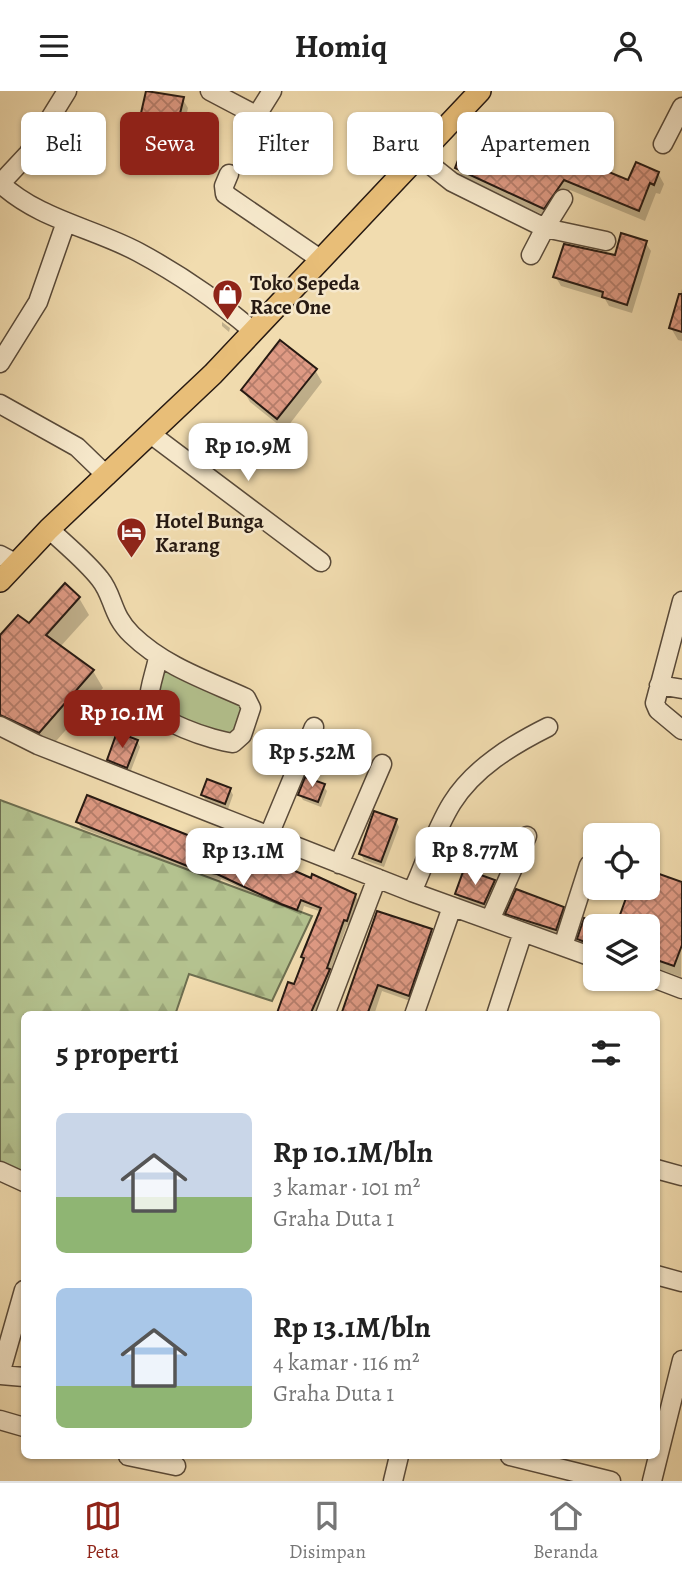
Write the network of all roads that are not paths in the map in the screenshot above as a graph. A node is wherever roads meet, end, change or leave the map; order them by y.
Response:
1 (68, 91) edge
2 (210, 91) edge
3 (272, 91) edge
4 (481, 91) edge
5 (682, 108) edge
6 (251, 112) edge
7 (259, 112) edge
8 (443, 130) edge
9 (663, 144) dead end
10 (229, 174) dead end
11 (399, 175) edge
12 (443, 175) edge
13 (0, 183) edge
14 (563, 199) dead end
15 (66, 222) junction
16 (545, 228) junction
17 (606, 241) dead end
18 (531, 255) dead end
19 (320, 259) junction
20 (250, 328) junction
21 (0, 363) edge
22 (0, 404) edge
23 (152, 435) junction
24 (107, 476) junction
25 (49, 529) junction
26 (7, 559) edge
27 (321, 562) dead end
28 (0, 581) edge
29 (681, 609) edge
30 (158, 657) junction
31 (659, 685) junction
32 (682, 689) edge
33 (0, 726) edge
34 (314, 727) dead end
35 (548, 727) dead end
36 (682, 730) edge
37 (382, 764) dead end
38 (269, 835) junction
39 (527, 836) dead end
40 (340, 864) junction
41 (377, 878) junction
42 (583, 884) edge
43 (412, 893) junction
44 (452, 907) junction
45 (490, 920) junction
46 (523, 932) junction
47 (563, 946) junction
48 (583, 954) edge
49 (660, 979) edge
50 (678, 983) edge
51 (327, 1011) edge
52 (415, 1011) edge
53 (497, 1011) edge
54 (660, 1170) edge
55 (0, 1171) edge
56 (682, 1176) edge
57 (21, 1181) edge
58 (660, 1276) edge
59 (682, 1282) edge
60 (21, 1301) edge
61 (682, 1360) edge
62 (0, 1375) edge
63 (21, 1377) edge
64 (0, 1420) edge
65 (21, 1426) edge
66 (660, 1449) edge
67 (137, 1459) edge
68 (398, 1459) edge
69 (524, 1459) edge
70 (657, 1459) edge
71 (569, 1469) edge
72 (169, 1470) edge
73 (393, 1481) edge
74 (611, 1481) edge
75 (652, 1481) edge

1 - 13 street
2 - 6 street
3 - 7 street
4 - 8 main road
5 - 9 street
10 - 19 street
11 - 19 main road
12 - 16 street
13 - 15 street
14 - 16 street
15 - 20 street
15 - 21 street
16 - 17 street
16 - 18 street
19 - 20 main road
20 - 23 main road
22 - 24 street
23 - 24 main road
23 - 27 street
24 - 25 main road
25 - 26 main road
25 - 30 street
26 - 28 main road
29 - 31 street
30 - 30 street
31 - 32 street
31 - 36 street
33 - 38 street
34 - 38 street
35 - 43 street
37 - 40 street
38 - 40 street
39 - 45 street
40 - 41 street
41 - 43 street
41 - 51 street
42 - 47 street
43 - 44 street
44 - 45 street
44 - 52 street
45 - 46 street
46 - 47 street
46 - 53 street
47 - 48 street
49 - 50 street
54 - 56 street
55 - 57 street
58 - 59 street
60 - 62 street
61 - 66 street
62 - 63 street
64 - 65 street
67 - 72 street
68 - 73 street
69 - 71 street
70 - 75 street
71 - 74 street

